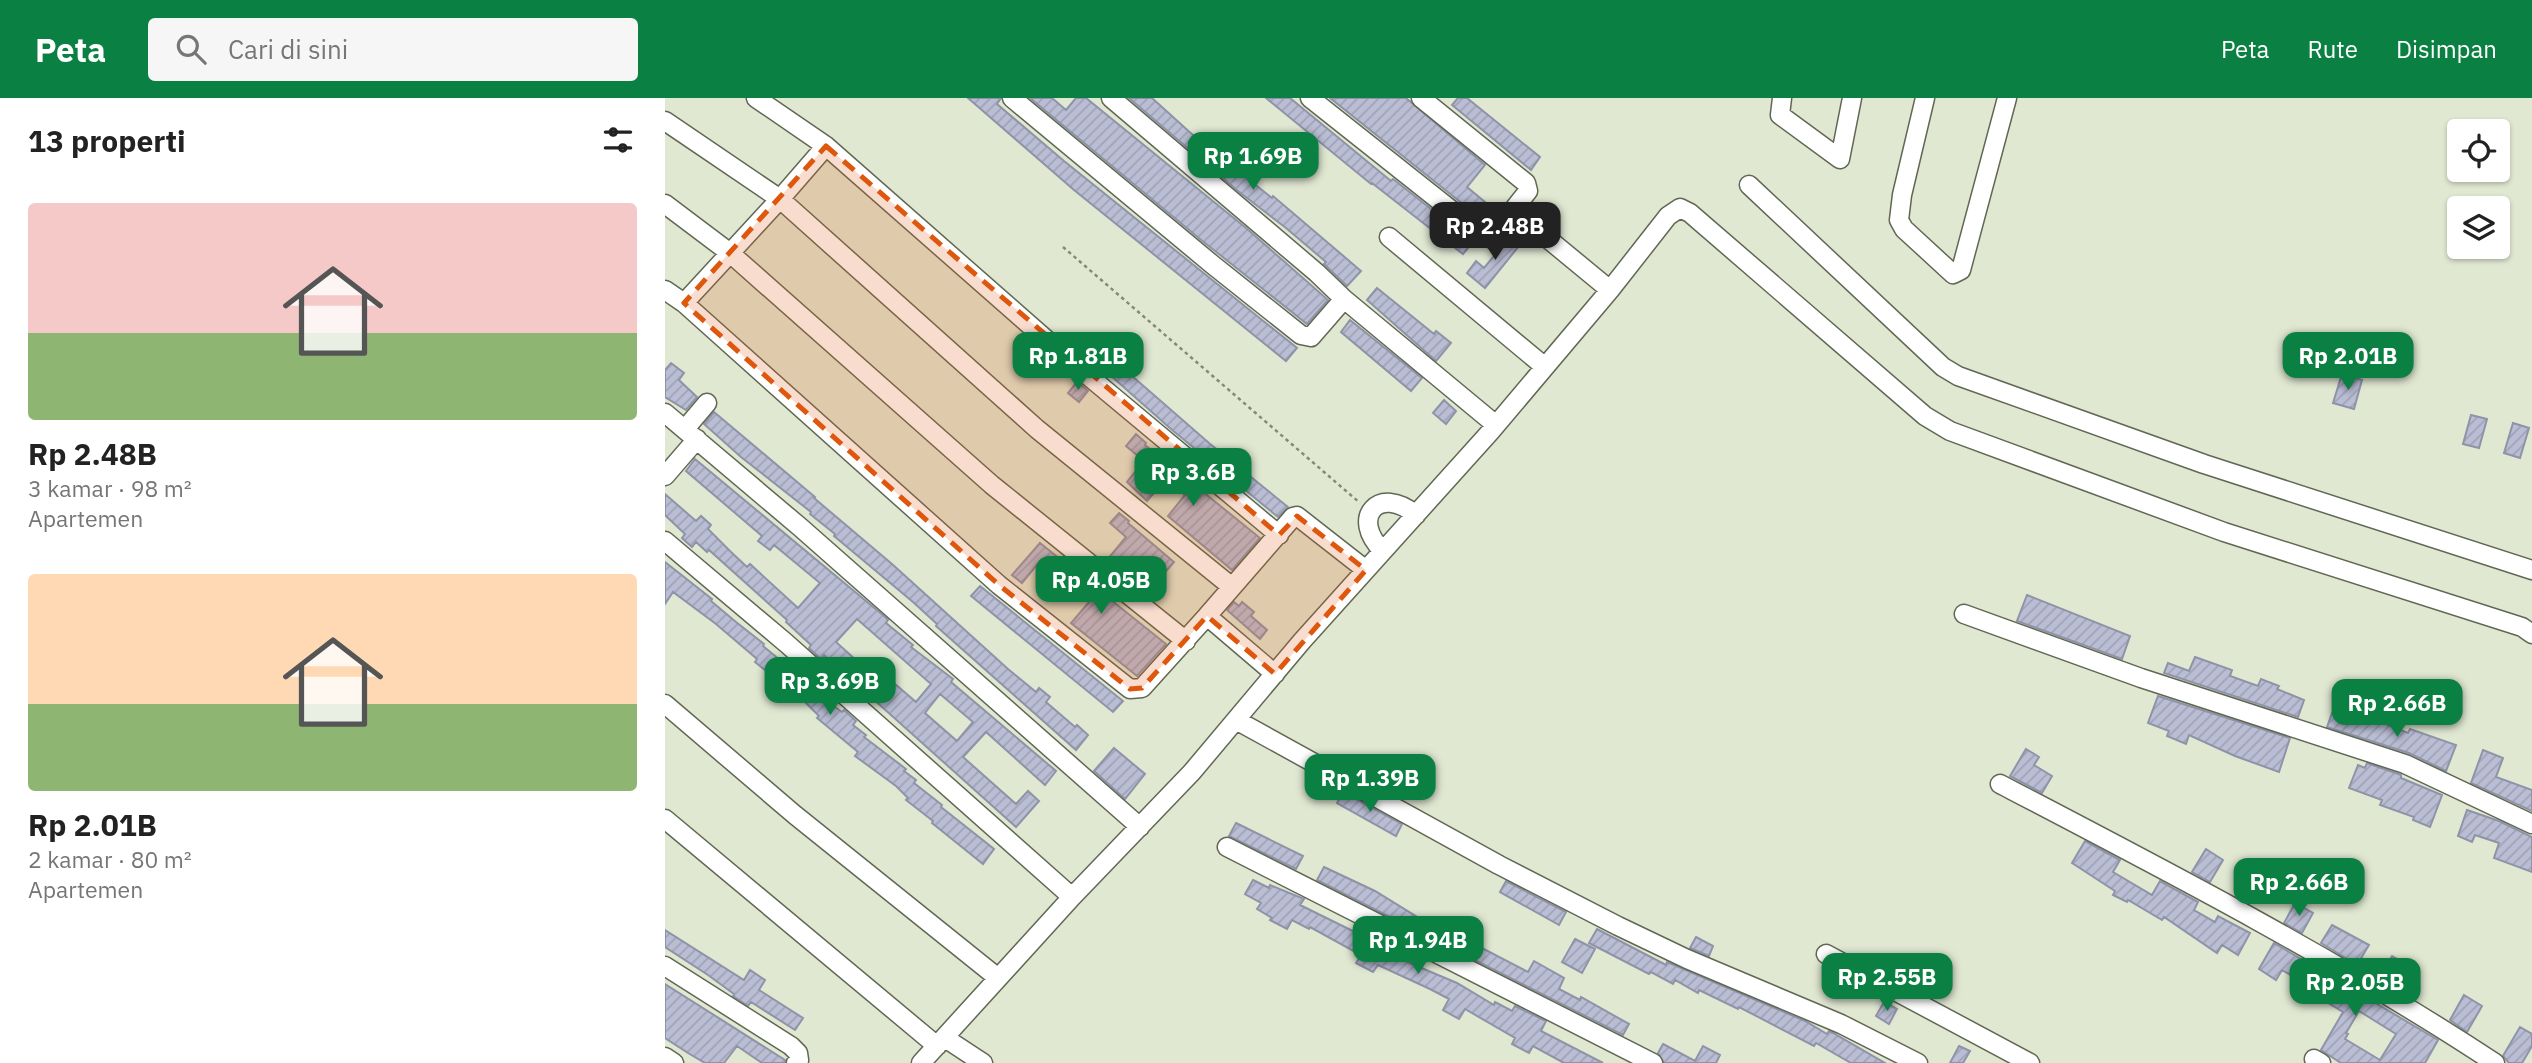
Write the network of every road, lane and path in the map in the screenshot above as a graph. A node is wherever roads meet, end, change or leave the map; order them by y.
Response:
1 (756, 98) edge
2 (1012, 98) edge
3 (1111, 98) edge
4 (1310, 98) edge
5 (1421, 98) edge
6 (1782, 98) edge
7 (1852, 98) edge
8 (1925, 98) edge
9 (2007, 98) edge
10 (665, 121) edge
11 (826, 146) junction
12 (1749, 185) dead end
13 (780, 199) junction
14 (665, 204) edge
15 (1513, 210) junction
16 (1389, 237) dead end
17 (1063, 247) dead end
18 (730, 253) junction
19 (665, 290) edge
20 (1610, 290) junction
21 (1344, 299) junction
22 (684, 303) junction
23 (1545, 367) junction
24 (707, 403) dead end
25 (665, 412) edge
26 (1496, 425) junction
27 (691, 434) junction
28 (665, 476) edge
29 (1371, 512) junction
30 (1416, 515) junction
31 (1279, 535) junction
32 (665, 541) edge
33 (1383, 551) junction
34 (1366, 570) junction
35 (2532, 570) edge
36 (1232, 587) junction
37 (1964, 614) dead end
38 (1207, 616) junction
39 (2532, 634) edge
40 (1186, 641) junction
41 (1275, 674) junction
42 (665, 704) edge
43 (1236, 720) junction
44 (2000, 784) dead end
45 (665, 819) edge
46 (2532, 824) edge
47 (1140, 827) junction
48 (1227, 847) dead end
49 (1072, 897) junction
50 (1826, 954) dead end
51 (665, 966) edge
52 (998, 978) junction
53 (941, 1042) junction
54 (665, 1057) edge
55 (674, 1063) edge
56 (796, 1063) edge
57 (921, 1063) edge
58 (983, 1063) edge
59 (1653, 1063) edge
60 (1918, 1063) edge
61 (2030, 1063) edge
62 (2495, 1063) edge

1 - 11 street
2 - 21 street
3 - 21 street
4 - 15 street
5 - 15 street
6 - 7 street
8 - 9 street
10 - 13 street
11 - 13 street
11 - 31 street
12 - 35 street
13 - 18 street
13 - 36 street
14 - 18 street
15 - 20 street
16 - 23 street
17 - 29 path
18 - 22 street
18 - 40 street
19 - 22 street
20 - 23 street
20 - 39 street
21 - 26 street
22 - 40 street
23 - 26 street
24 - 27 street
25 - 27 street
26 - 30 street
27 - 28 street
27 - 47 street
29 - 30 street
29 - 33 street
30 - 33 street
31 - 34 street
31 - 36 street
32 - 49 street
33 - 34 street
34 - 41 street
36 - 38 street
37 - 46 street
38 - 40 street
38 - 41 street
41 - 43 street
42 - 52 street
43 - 47 street
43 - 60 street
44 - 62 street
45 - 53 street
47 - 49 street
48 - 59 street
49 - 52 street
50 - 61 street
51 - 56 street
52 - 53 street
53 - 57 street
53 - 58 street
54 - 55 street

